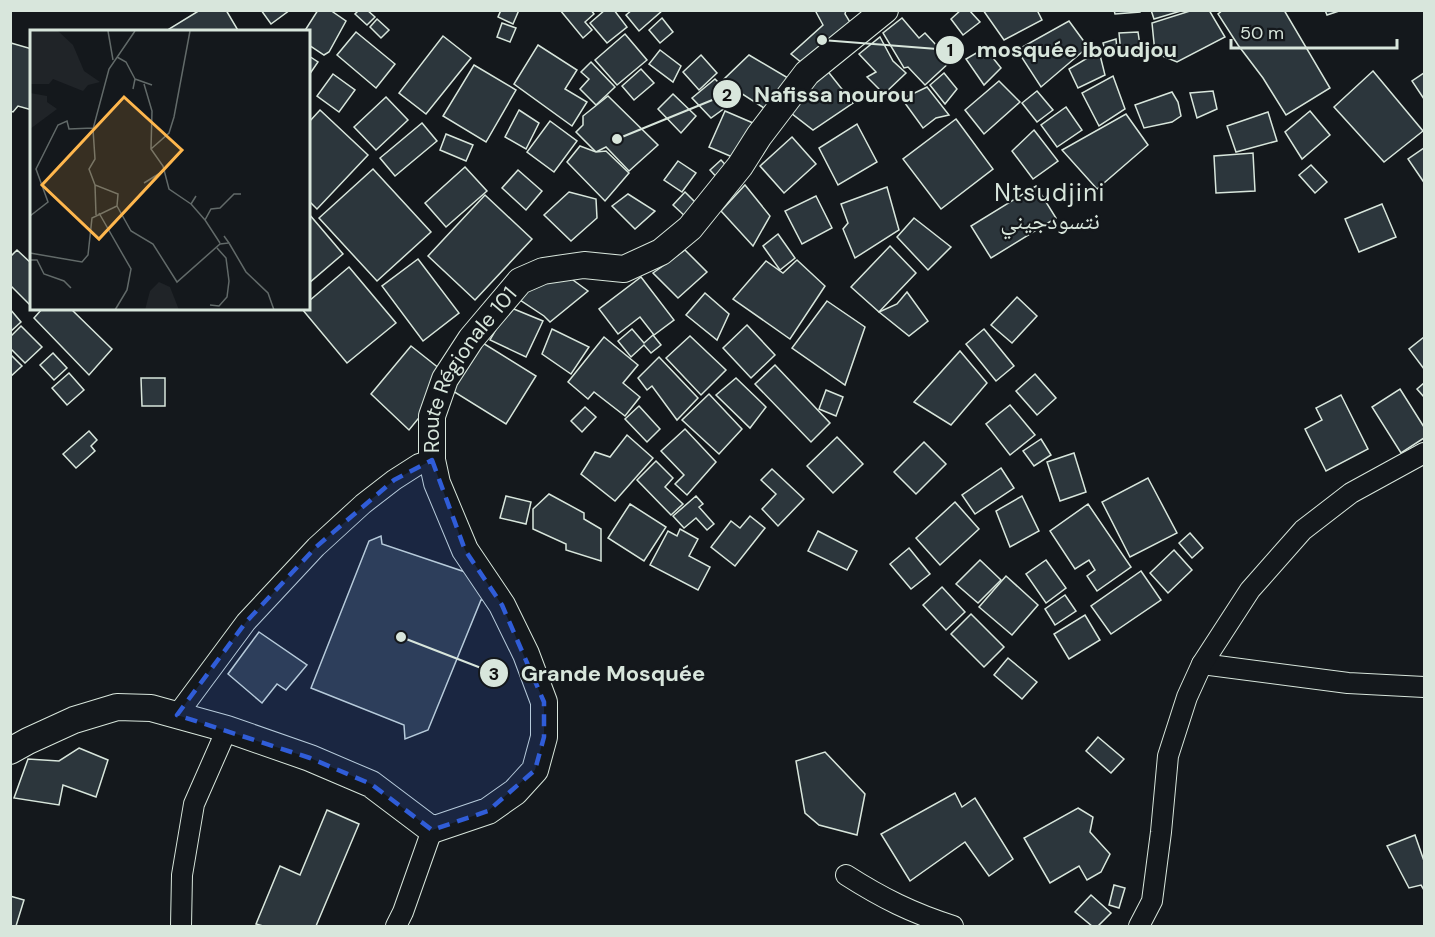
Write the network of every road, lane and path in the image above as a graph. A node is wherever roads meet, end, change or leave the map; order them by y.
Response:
1 (885, 10) edge
2 (1425, 453) edge
3 (432, 460) junction
4 (1202, 664) junction
5 (1425, 687) edge
6 (177, 715) junction
7 (227, 729) junction
8 (10, 751) edge
9 (432, 830) junction
10 (846, 875) dead end
11 (181, 927) edge
12 (396, 927) edge
13 (953, 927) edge
14 (1139, 927) edge

1 - 3 street, Route Régionale 101
2 - 4 street
3 - 6 street
3 - 9 street, Route Régionale 101
4 - 5 street
4 - 14 street
6 - 7 street
6 - 8 street
7 - 9 street
7 - 11 street
9 - 12 street
10 - 13 street

